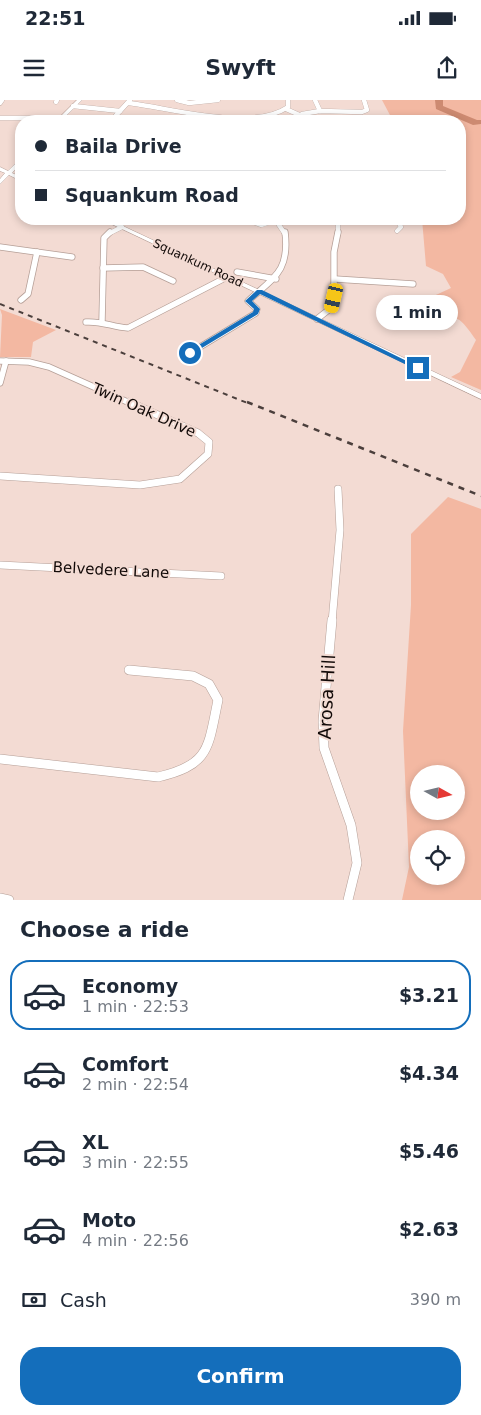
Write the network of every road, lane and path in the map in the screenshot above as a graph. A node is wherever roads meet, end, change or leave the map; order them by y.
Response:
1 (80, 100) edge
2 (177, 100) edge
3 (218, 100) edge
4 (288, 100) edge
5 (315, 100) edge
6 (364, 100) edge
7 (129, 101) edge
8 (73, 106) junction
9 (286, 109) junction
10 (320, 110) junction
11 (120, 111) junction
12 (202, 114) joint
13 (302, 114) joint
14 (64, 115) edge
15 (116, 115) edge
16 (228, 115) edge
17 (265, 115) edge
18 (0, 118) edge
19 (15, 119) edge
20 (15, 166) edge
21 (0, 169) edge
22 (9, 173) junction
23 (15, 176) edge
24 (15, 180) edge
25 (0, 183) edge
26 (118, 225) edge
27 (283, 225) edge
28 (338, 225) edge
29 (400, 225) edge
30 (122, 227) junction
31 (397, 231) dead end
32 (0, 247) edge
33 (37, 252) junction
34 (72, 257) dead end
35 (103, 268) junction
36 (237, 272) dead end
37 (227, 277) junction
38 (276, 279) junction
39 (335, 279) junction
40 (173, 281) dead end
41 (413, 284) dead end
42 (259, 292) junction
43 (21, 300) dead end
44 (317, 319) junction
45 (102, 321) junction
46 (86, 322) dead end
47 (190, 353) dead end
48 (3, 361) edge
49 (0, 383) edge
50 (481, 398) edge
51 (0, 476) edge
52 (338, 489) dead end
53 (0, 565) edge
54 (222, 576) dead end
55 (129, 670) dead end
56 (0, 758) edge
57 (0, 898) edge
58 (9, 900) edge
59 (348, 900) edge

1 - 8 main road
2 - 3 street
4 - 9 street
5 - 10 street
6 - 10 street
7 - 11 street
7 - 12 street
8 - 11 street
8 - 14 main road
9 - 13 street
9 - 17 street
10 - 13 street
11 - 15 street
12 - 16 street
18 - 19 street
20 - 22 main road
21 - 22 main road
22 - 23 main road
22 - 25 main road
24 - 25 main road
26 - 30 main road, Squankum Road
27 - 38 street
28 - 39 street
29 - 31 street
30 - 35 street
30 - 37 main road, Squankum Road
32 - 33 street
33 - 34 street
33 - 43 street
35 - 40 street
35 - 45 street
36 - 38 street
37 - 42 main road, Squankum Road
37 - 45 street
38 - 42 street
39 - 41 street
39 - 44 street
42 - 44 main road, Squankum Road
42 - 47 street
44 - 50 main road, Squankum Road
45 - 46 street
48 - 49 street
48 - 51 street, Twin Oak Drive
52 - 59 street, Arosa Hill
53 - 54 street, Belvedere Lane
55 - 56 street
57 - 58 street

